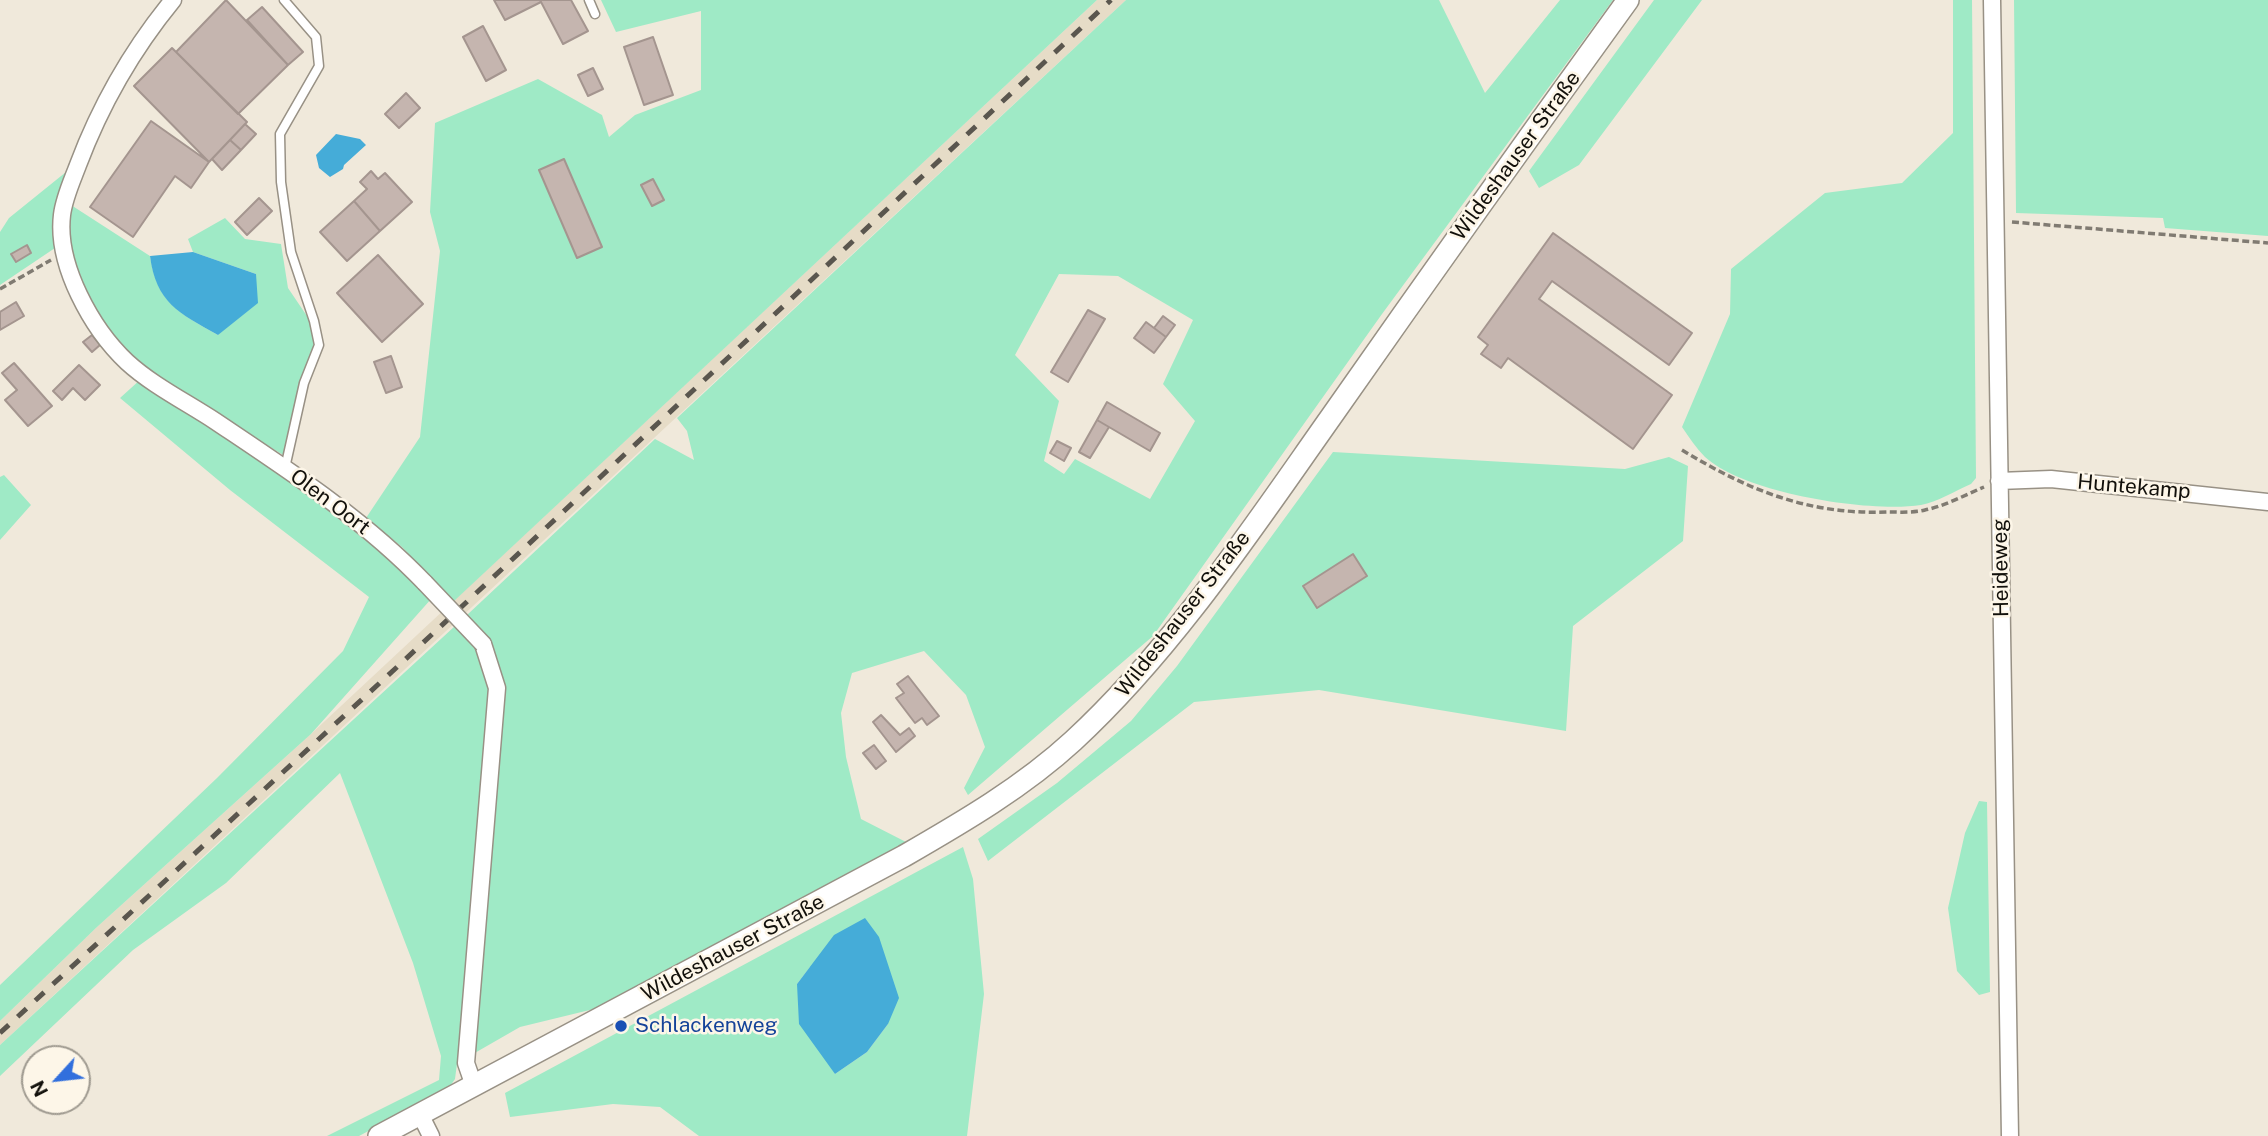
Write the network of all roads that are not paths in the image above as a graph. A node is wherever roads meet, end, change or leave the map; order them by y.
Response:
1 (173, 0) edge
2 (284, 0) edge
3 (589, 0) edge
4 (1628, 0) edge
5 (1992, 0) edge
6 (595, 14) dead end
7 (285, 468) junction
8 (1999, 481) junction
9 (2268, 502) edge
10 (474, 1086) junction
11 (420, 1114) junction
12 (379, 1136) edge
13 (431, 1136) edge
14 (2010, 1136) edge

1 - 7 street, Olen Oort
2 - 7 lane
3 - 6 lane
4 - 10 main road, Wildeshauser Straße
5 - 8 street, Heideweg
7 - 10 street, Olen Oort, bridge
8 - 9 street, Huntekamp
8 - 14 street, Heideweg
10 - 11 main road, Wildeshauser Straße
11 - 12 main road, Wildeshauser Straße
11 - 13 street

